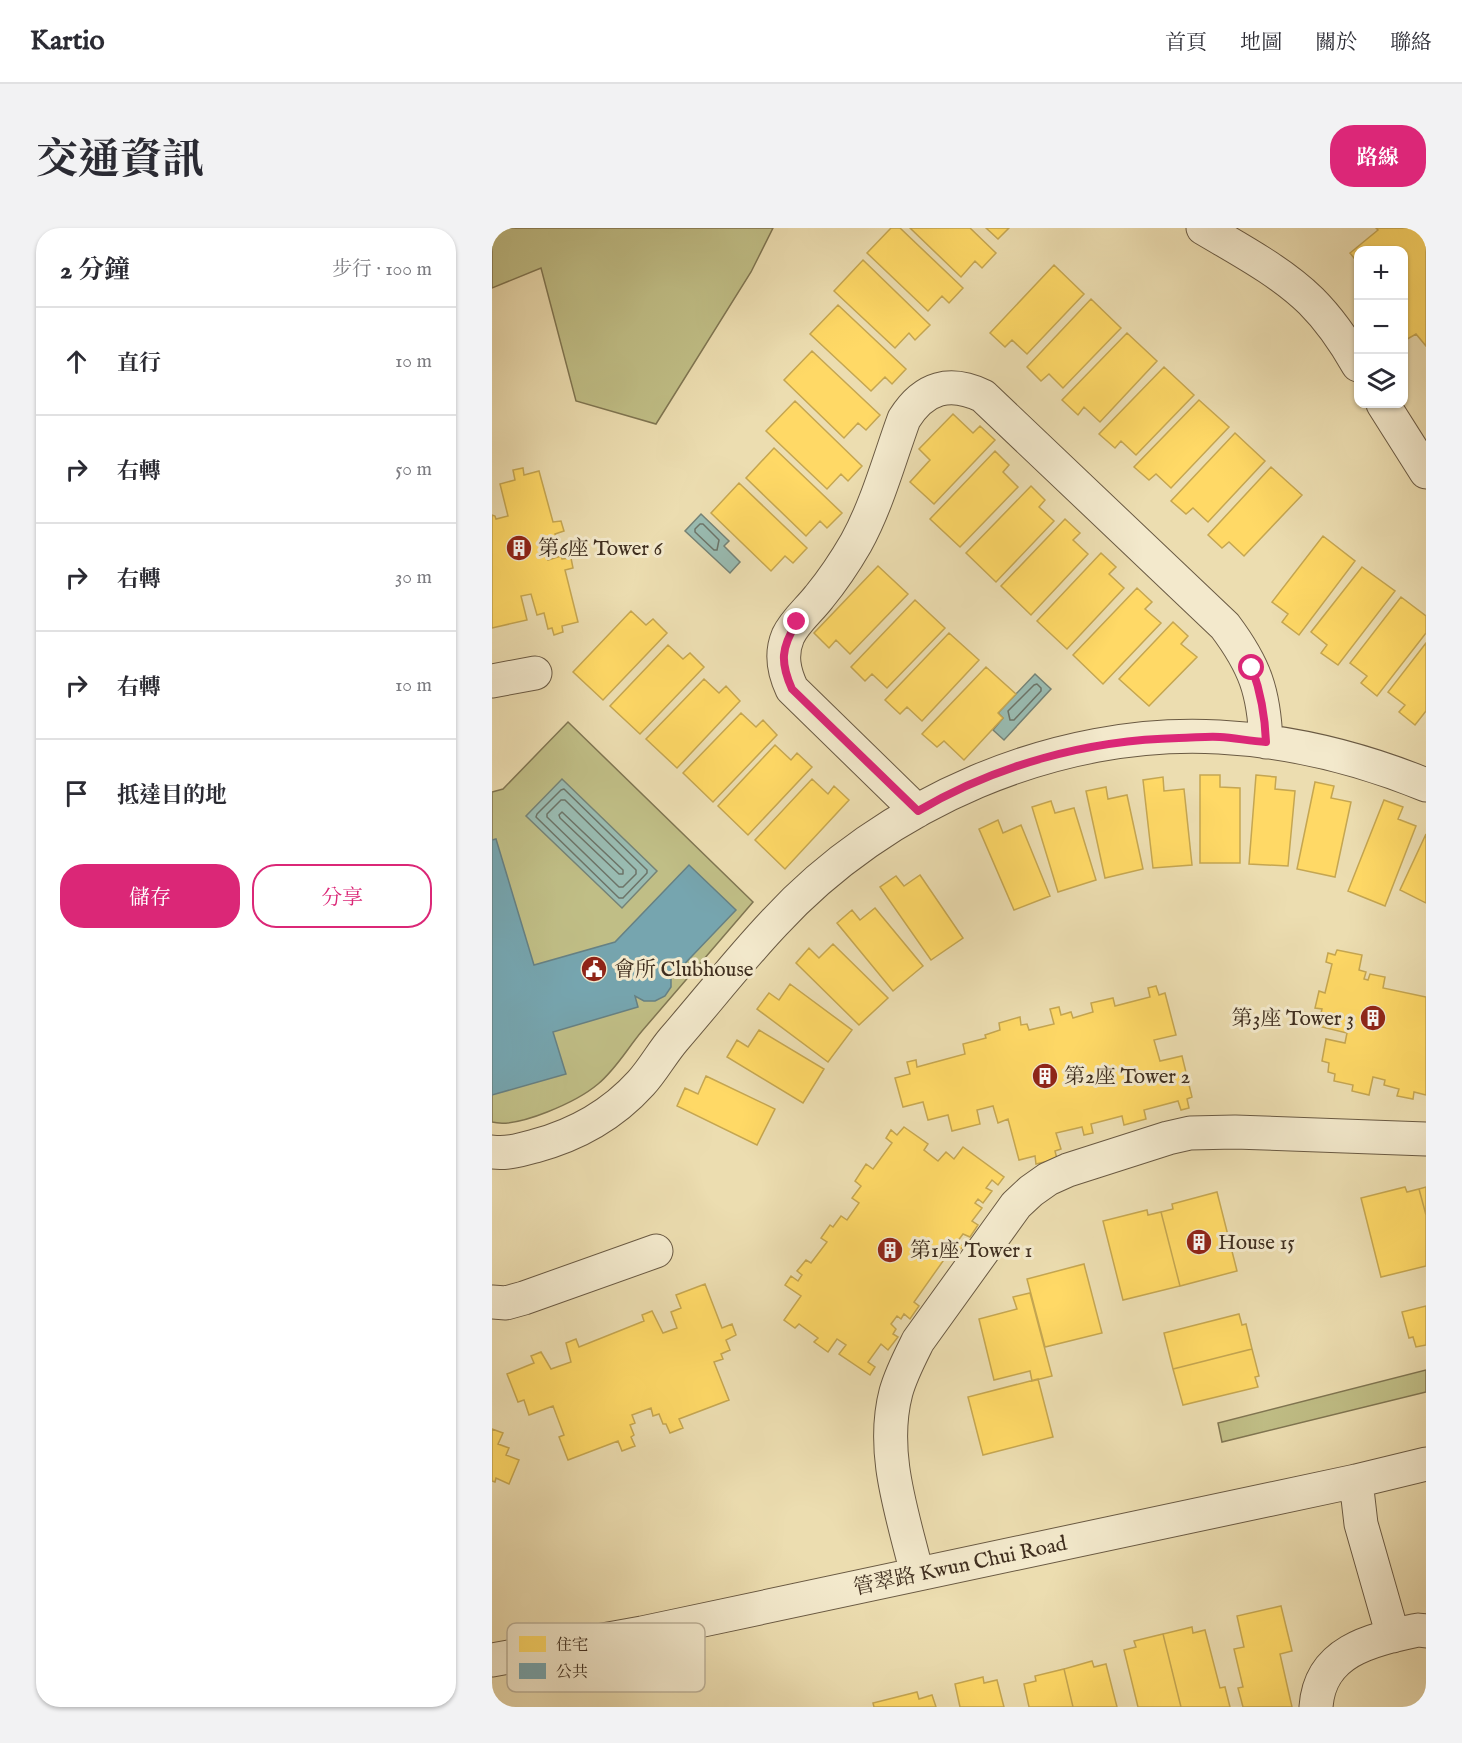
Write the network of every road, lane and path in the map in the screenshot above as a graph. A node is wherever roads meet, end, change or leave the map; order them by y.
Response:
1 (1203, 228) edge
2 (1354, 357) edge
3 (1386, 408) edge
4 (1426, 472) edge
5 (535, 673) dead end
6 (492, 681) edge
7 (1266, 742) junction
8 (1426, 785) edge
9 (918, 811) junction
10 (1426, 1139) edge
11 (492, 1152) edge
12 (656, 1251) dead end
13 (492, 1302) edge
14 (1426, 1464) edge
15 (1356, 1481) junction
16 (917, 1574) junction
17 (689, 1623) edge
18 (1426, 1631) edge
19 (1393, 1636) junction
20 (507, 1657) edge
21 (492, 1660) edge
22 (1316, 1707) edge

1 - 2 street
3 - 4 street
5 - 6 street
7 - 8 street
7 - 9 street
7 - 9 street
9 - 11 street
10 - 16 street
12 - 13 street
14 - 15 street, 管翠路 Kwun Chui Road
15 - 16 street, 管翠路 Kwun Chui Road
15 - 19 street
16 - 17 street, 管翠路 Kwun Chui Road
18 - 19 street
19 - 22 street
20 - 21 street, 管翠路 Kwun Chui Road

